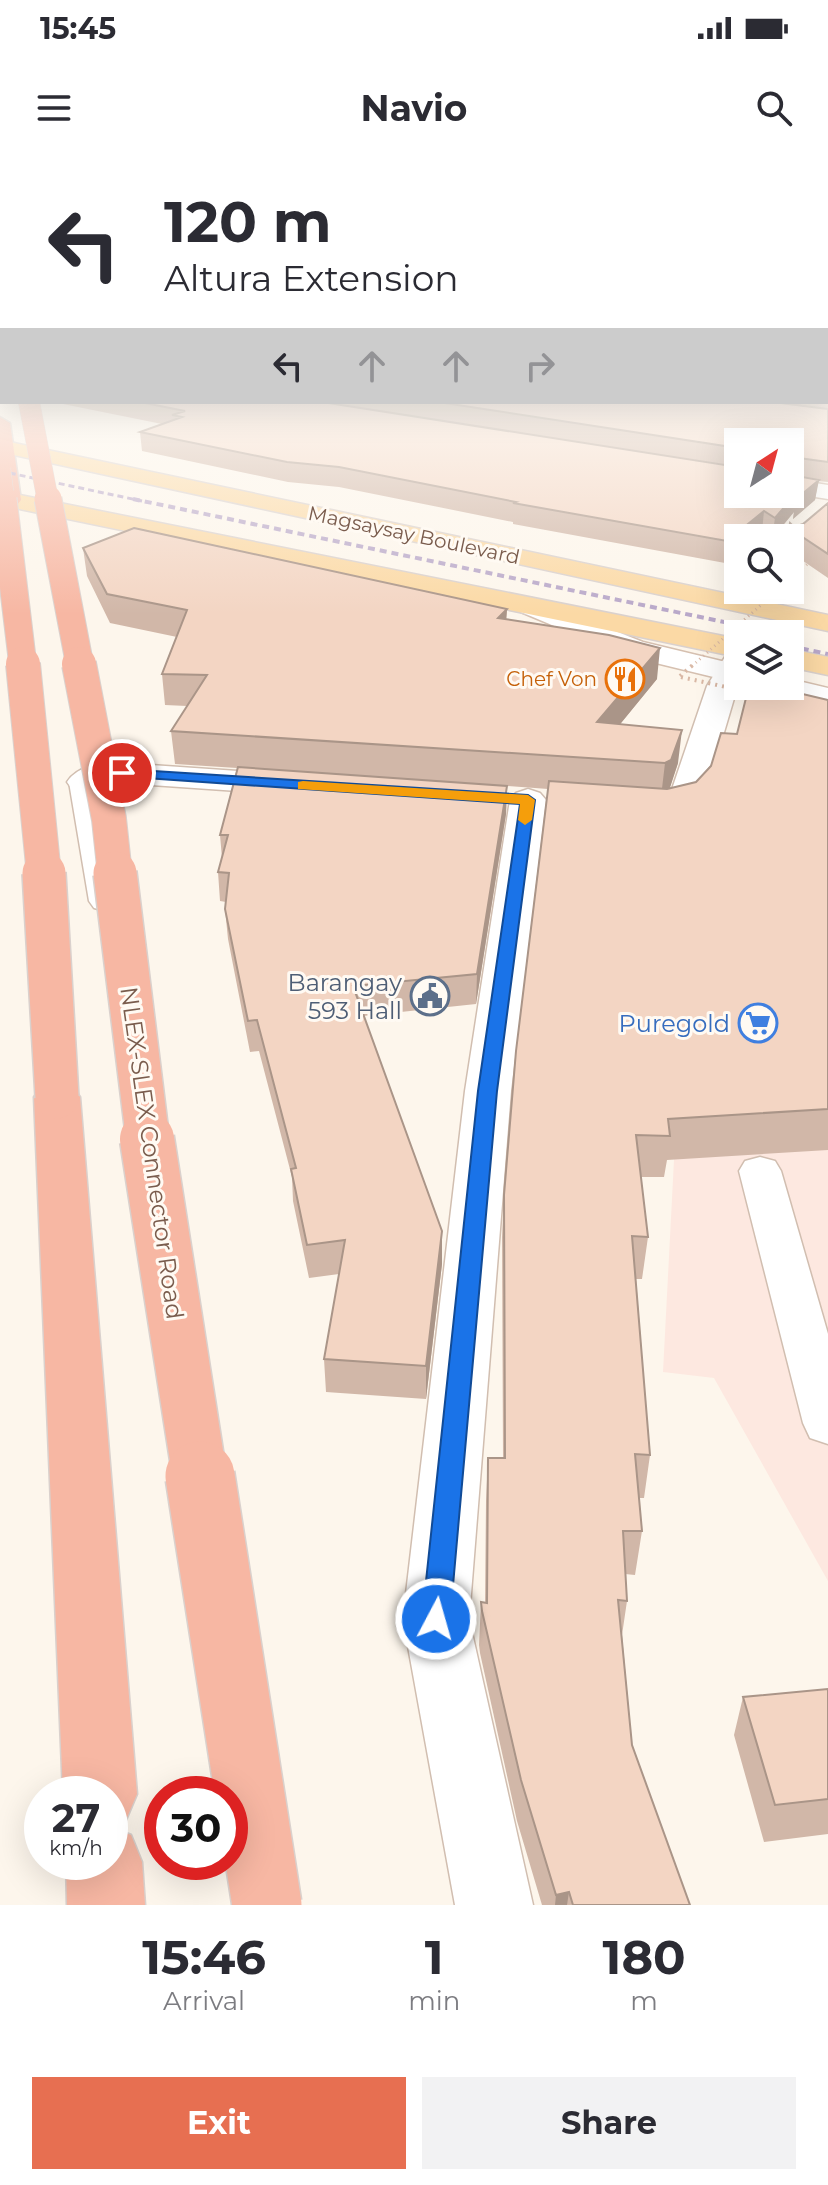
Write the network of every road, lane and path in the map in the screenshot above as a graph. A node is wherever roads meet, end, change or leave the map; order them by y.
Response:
1 (37, 450) edge
2 (2, 462) edge
3 (804, 493) edge
4 (825, 503) edge
5 (289, 509) junction
6 (819, 554) edge
7 (804, 567) edge
8 (724, 577) edge
9 (762, 604) edge
10 (789, 604) edge
11 (531, 606) joint
12 (744, 620) edge
13 (826, 622) edge
14 (724, 637) edge
15 (804, 661) edge
16 (724, 666) edge
17 (828, 666) edge
18 (724, 670) edge
19 (804, 691) edge
20 (828, 697) edge
21 (724, 698) edge
22 (331, 787) edge
23 (96, 800) junction
24 (528, 800) dead end
25 (618, 807) edge
26 (760, 1171) dead end
27 (828, 1423) edge
28 (99, 1776) edge
29 (238, 1776) edge
30 (105, 1880) edge
31 (106, 1905) edge
32 (267, 1905) edge
33 (494, 1905) edge

1 - 23 highway, NLEX-SLEX Connector Road, bridge
2 - 5 main road, Magsaysay Boulevard
2 - 11 main road, Magsaysay Boulevard
2 - 28 highway, bridge
3 - 4 street
5 - 8 main road
5 - 13 main road, Magsaysay Boulevard
6 - 7 path
9 - 12 path, bridge
10 - 13 main road
11 - 16 street
14 - 18 path, bridge
15 - 17 main road
19 - 20 street
21 - 25 street
22 - 23 street
23 - 29 lane
23 - 32 highway, NLEX-SLEX Connector Road, bridge
24 - 33 street
26 - 27 lane
30 - 31 highway

